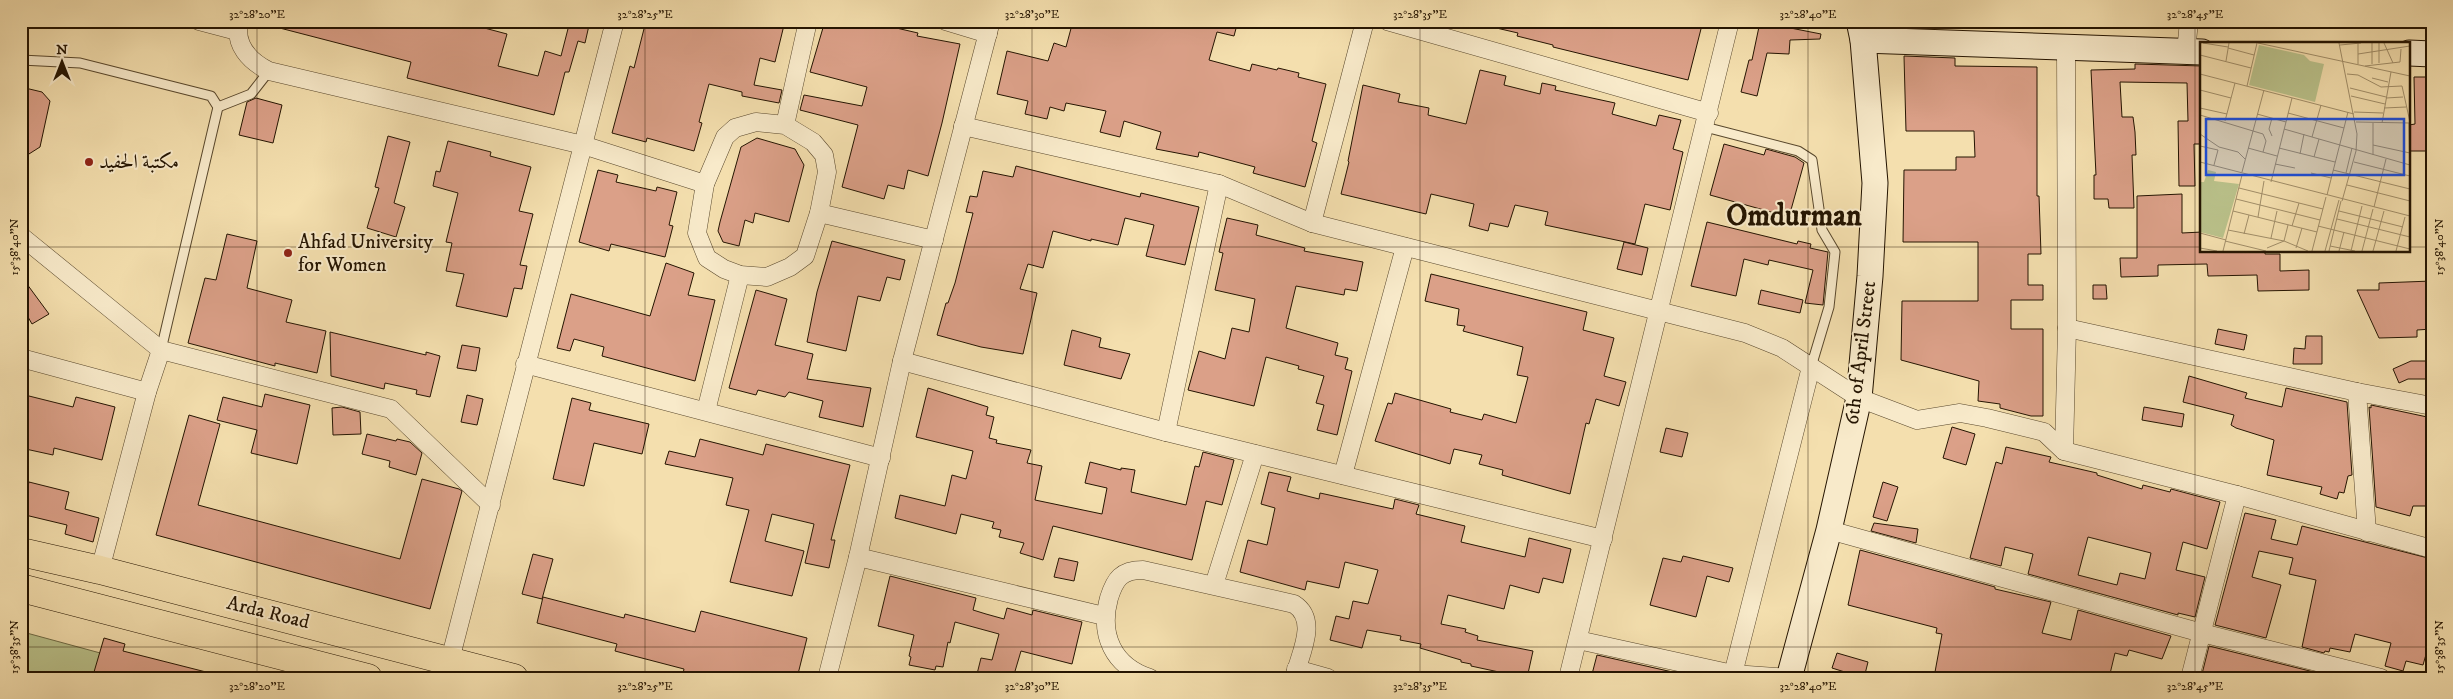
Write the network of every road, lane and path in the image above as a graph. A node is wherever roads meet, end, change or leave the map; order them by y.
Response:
1 (200, 21) edge
2 (615, 21) edge
3 (808, 21) edge
4 (945, 21) edge
5 (1365, 21) edge
6 (1387, 21) edge
7 (1730, 21) edge
8 (2189, 21) edge
9 (238, 26) edge
10 (989, 27) edge
11 (1861, 30) edge
12 (2066, 49) junction
13 (2194, 52) edge
14 (2410, 54) edge
15 (2432, 54) edge
16 (21, 60) edge
17 (269, 71) junction
18 (218, 107) junction
19 (1707, 120) junction
20 (785, 125) junction
21 (963, 126) junction
22 (583, 145) junction
23 (705, 184) junction
24 (1219, 184) junction
25 (819, 213) junction
26 (1312, 223) junction
27 (21, 236) edge
28 (934, 240) junction
29 (1405, 247) junction
30 (740, 275) junction
31 (1660, 312) junction
32 (2067, 328) junction
33 (161, 350) junction
34 (21, 358) edge
35 (902, 361) junction
36 (525, 364) junction
37 (1811, 367) junction
38 (147, 392) junction
39 (2357, 392) junction
40 (1860, 398) junction
41 (2432, 406) edge
42 (706, 412) junction
43 (1166, 432) junction
44 (2064, 451) junction
45 (1255, 454) junction
46 (881, 458) junction
47 (1343, 475) junction
48 (2236, 495) junction
49 (491, 505) junction
50 (1829, 530) junction
51 (2367, 532) junction
52 (1603, 539) junction
53 (2432, 549) edge
54 (21, 552) edge
55 (858, 557) junction
56 (100, 570) junction
57 (1214, 585) junction
58 (21, 588) edge
59 (1104, 616) junction
60 (2202, 633) junction
61 (1578, 640) junction
62 (450, 660) junction
63 (1295, 674) edge
64 (1733, 674) junction
65 (368, 678) edge
66 (514, 678) edge
67 (827, 678) edge
68 (1150, 678) edge
69 (1328, 678) edge
70 (1568, 678) edge
71 (1790, 678) edge
72 (2190, 678) edge
73 (2382, 678) edge

1 - 9 street
2 - 22 street
3 - 20 street
4 - 10 street
5 - 26 street
6 - 19 street
7 - 19 street
8 - 13 street
9 - 17 street
10 - 21 street
11 - 12 street
11 - 40 street, 6th of April Street
12 - 13 street
12 - 32 street
14 - 15 street
16 - 18 lane
17 - 18 lane
17 - 22 street
18 - 33 lane
19 - 31 street
19 - 37 lane
20 - 23 street
20 - 25 street
21 - 24 street
21 - 28 street
22 - 23 street
22 - 36 street
23 - 30 street
24 - 26 street
24 - 43 street
25 - 28 street
25 - 30 street
26 - 29 street
27 - 33 street
28 - 35 street
29 - 31 street
29 - 47 street
30 - 42 street
31 - 37 street
31 - 52 street
32 - 39 street
32 - 44 street
33 - 38 street
33 - 49 street
34 - 38 street
35 - 43 street
35 - 46 street
36 - 42 street
36 - 49 street
37 - 40 street
37 - 64 street
38 - 56 street
39 - 41 street
39 - 51 street
40 - 44 street
40 - 50 street, 6th of April Street
42 - 46 street
43 - 45 street
44 - 48 street
45 - 47 street
45 - 57 street
46 - 55 street
47 - 52 street
48 - 51 street
48 - 60 street
49 - 62 street
50 - 60 street
50 - 71 street, 6th of April Street
51 - 53 street
52 - 61 street
54 - 56 main road, Arda Road
55 - 59 street
55 - 67 street
56 - 62 main road, Arda Road
57 - 59 street
57 - 63 street
58 - 65 main road, Arda Road
59 - 68 street
60 - 72 street
60 - 73 street
61 - 64 street
61 - 70 street
62 - 66 main road, Arda Road
63 - 69 street
64 - 71 street

